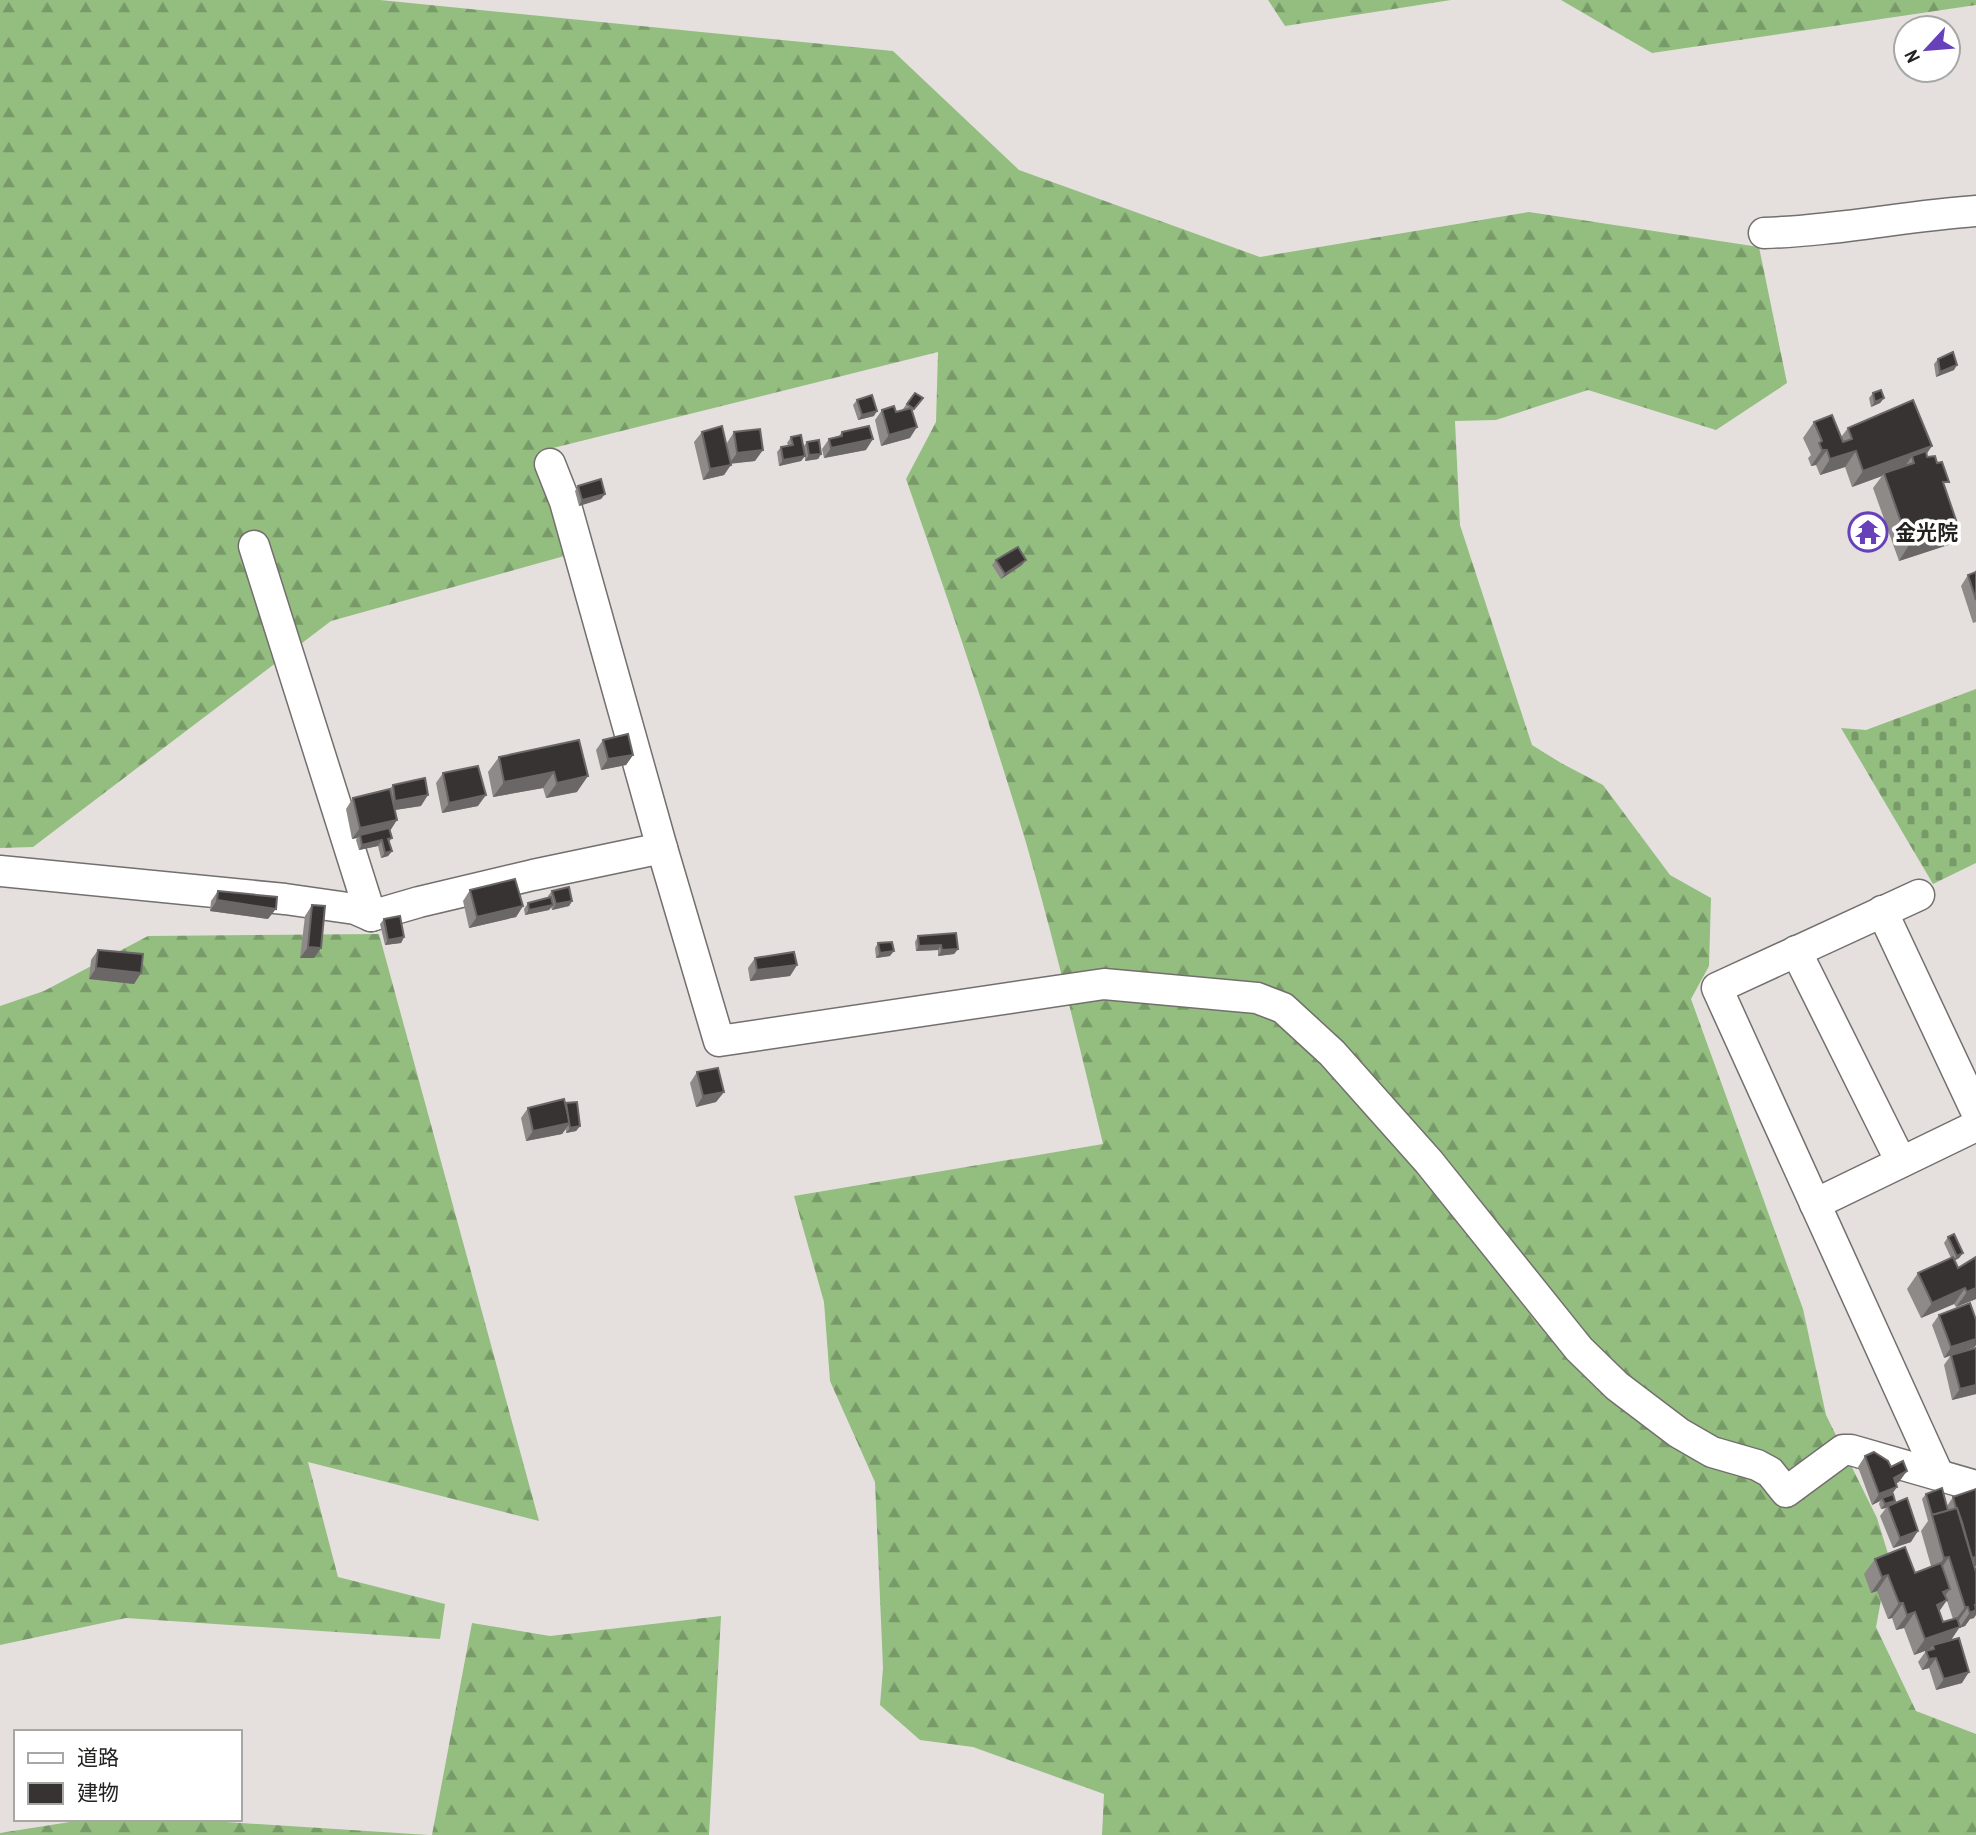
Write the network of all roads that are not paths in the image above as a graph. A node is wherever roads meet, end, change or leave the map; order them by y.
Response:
1 (1976, 211) edge
2 (1764, 233) dead end
3 (550, 464) dead end
4 (254, 546) dead end
5 (662, 848) junction
6 (0, 871) edge
7 (1919, 895) dead end
8 (1882, 911) junction
9 (371, 916) junction
10 (1796, 951) junction
11 (1976, 1111) edge
12 (1976, 1126) edge
13 (1901, 1162) junction
14 (1815, 1204) junction
15 (1938, 1474) junction
16 (1976, 1486) edge

1 - 2 street
3 - 5 street
4 - 9 street
5 - 9 street
5 - 15 street
6 - 9 street
7 - 8 street
8 - 10 street
8 - 11 street
10 - 13 street
10 - 14 street
12 - 13 street
13 - 14 street
14 - 15 street
15 - 16 street

